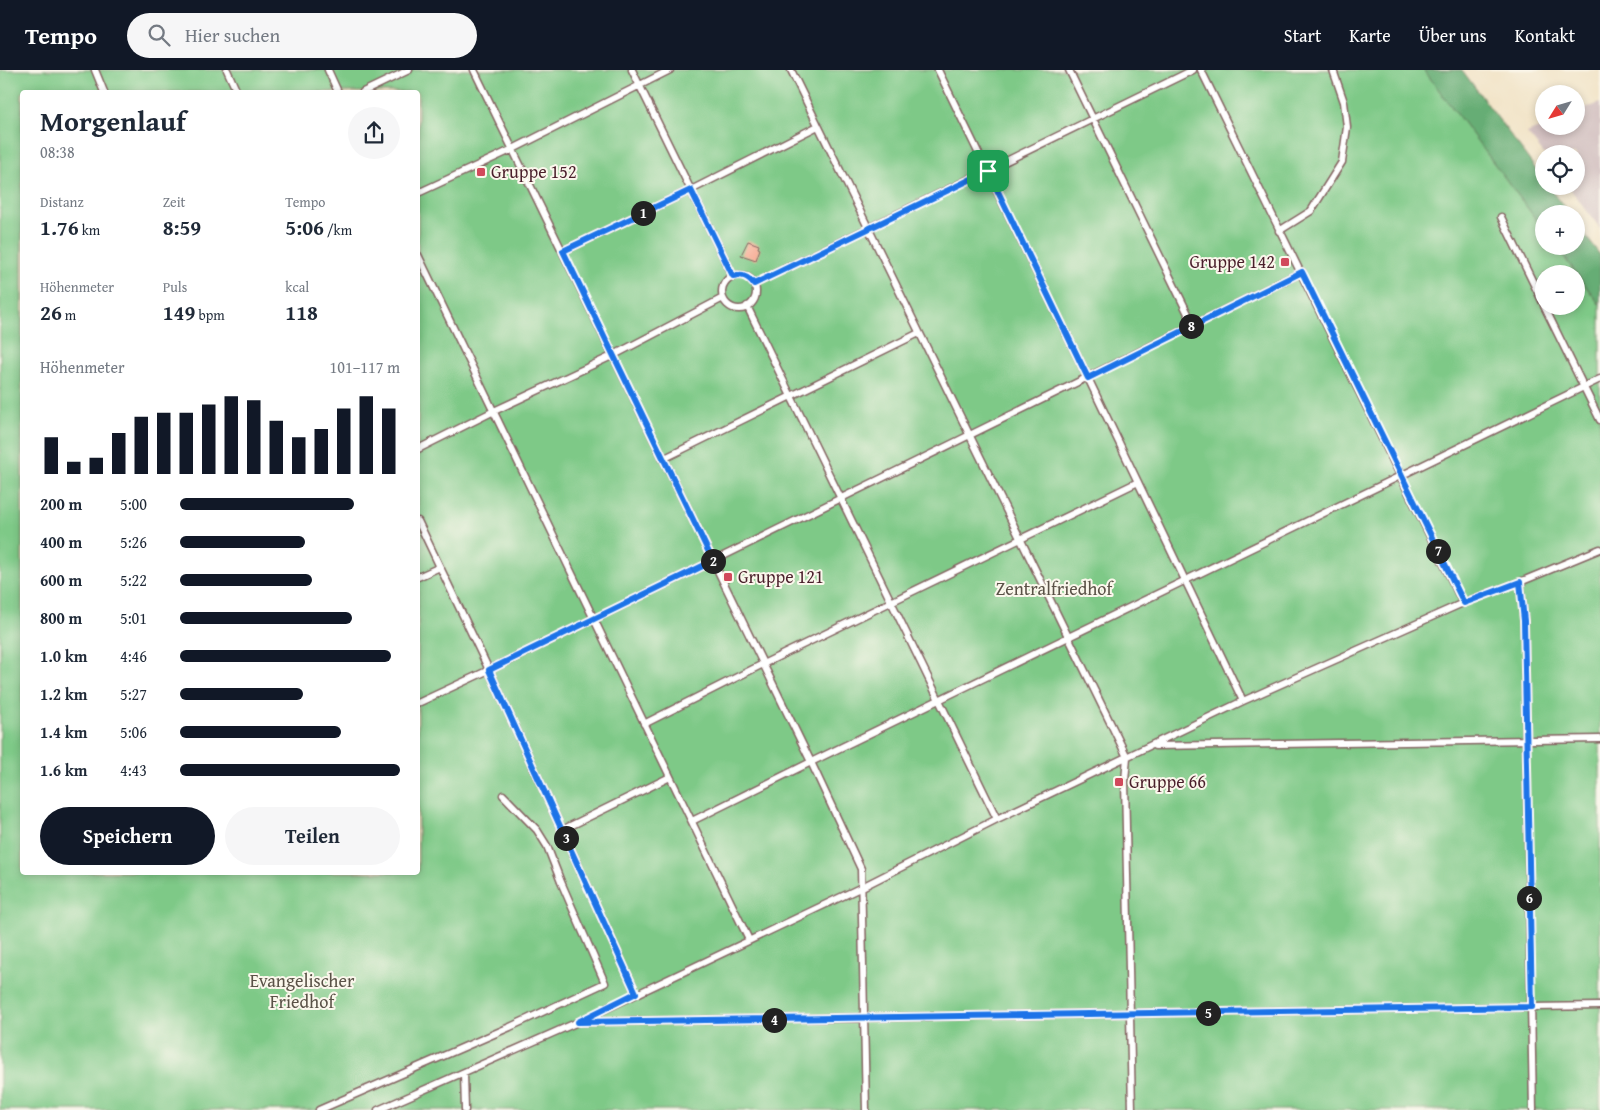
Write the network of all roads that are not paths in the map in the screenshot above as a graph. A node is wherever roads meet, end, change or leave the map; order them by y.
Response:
1 (95, 70) edge
2 (227, 70) edge
3 (328, 70) edge
4 (410, 70) edge
5 (474, 70) edge
6 (632, 70) edge
7 (670, 70) edge
8 (791, 70) edge
9 (938, 70) edge
10 (1069, 70) edge
11 (1193, 70) edge
12 (1201, 70) edge
13 (1333, 70) edge
14 (639, 85) junction
15 (103, 90) edge
16 (236, 90) edge
17 (337, 90) edge
18 (367, 90) edge
19 (1093, 119) junction
20 (818, 126) junction
21 (513, 149) junction
22 (988, 171) junction
23 (691, 190) junction
24 (420, 192) edge
25 (1501, 216) dead end
26 (868, 228) junction
27 (1279, 230) junction
28 (563, 251) junction
29 (420, 259) edge
30 (1302, 272) junction
31 (733, 276) junction
32 (754, 284) junction
33 (1535, 287) edge
34 (723, 298) junction
35 (747, 306) junction
36 (1548, 315) edge
37 (1194, 324) junction
38 (919, 333) junction
39 (614, 355) junction
40 (1088, 378) junction
41 (1600, 379) edge
42 (1583, 387) junction
43 (791, 396) junction
44 (494, 411) junction
45 (1600, 420) edge
46 (970, 435) junction
47 (420, 448) edge
48 (663, 459) junction
49 (1401, 476) junction
50 (1138, 482) junction
51 (841, 498) junction
52 (420, 525) edge
53 (1021, 540) junction
54 (1600, 549) edge
55 (713, 561) junction
56 (440, 567) junction
57 (420, 576) edge
58 (1186, 581) junction
59 (1520, 582) junction
60 (892, 602) junction
61 (1464, 603) junction
62 (594, 618) junction
63 (1068, 638) junction
64 (763, 664) junction
65 (489, 670) junction
66 (939, 700) junction
67 (1243, 700) junction
68 (420, 702) edge
69 (644, 724) junction
70 (1600, 739) edge
71 (1526, 740) junction
72 (1151, 746) junction
73 (1127, 757) junction
74 (811, 762) junction
75 (670, 777) junction
76 (503, 795) dead end
77 (997, 819) junction
78 (692, 822) junction
79 (562, 830) junction
80 (862, 887) junction
81 (749, 940) junction
82 (636, 993) junction
83 (1600, 1006) edge
84 (1532, 1007) junction
85 (1131, 1014) junction
86 (864, 1018) junction
87 (578, 1022) junction
88 (464, 1073) junction
89 (319, 1110) edge
90 (378, 1110) edge
91 (465, 1110) edge
92 (866, 1110) edge
93 (1132, 1110) edge
94 (1533, 1110) edge

1 - 15 lane
2 - 16 lane
3 - 17 lane
4 - 18 lane
5 - 21 lane
6 - 14 lane
7 - 14 lane
8 - 20 lane
9 - 22 lane
10 - 19 lane
11 - 19 lane
12 - 27 lane
13 - 27 lane
14 - 21 lane
14 - 23 lane
19 - 22 lane
19 - 37 lane
20 - 23 lane
20 - 26 lane
21 - 24 lane
21 - 28 lane
22 - 26 lane
22 - 40 lane
23 - 28 lane
23 - 31 lane
25 - 33 lane
26 - 32 lane
26 - 38 lane
27 - 30 lane
28 - 39 lane
29 - 44 lane
30 - 37 lane
30 - 49 lane
31 - 32 lane
31 - 34 lane
32 - 35 lane
34 - 35 lane
34 - 39 lane
35 - 43 lane
36 - 42 lane
37 - 40 lane
38 - 43 lane
38 - 46 lane
39 - 44 lane
39 - 48 lane
40 - 46 lane
40 - 50 lane
41 - 42 lane
42 - 45 lane
42 - 49 lane
43 - 48 lane
43 - 51 lane
44 - 47 lane
44 - 62 lane
46 - 51 lane
46 - 53 lane
48 - 55 lane
49 - 58 lane
49 - 61 lane
50 - 53 lane
50 - 58 lane
51 - 55 lane
51 - 60 lane
52 - 56 lane
53 - 60 lane
53 - 63 lane
54 - 59 lane
55 - 62 lane
55 - 64 lane
56 - 57 lane
56 - 65 lane
58 - 63 lane
58 - 67 lane
59 - 61 lane
59 - 71 lane
60 - 64 lane
60 - 66 lane
61 - 67 lane
62 - 65 lane
62 - 69 lane
63 - 66 lane
63 - 73 lane
64 - 69 lane
64 - 74 lane
65 - 68 lane
65 - 79 lane
66 - 74 lane
66 - 77 lane
67 - 72 lane
69 - 75 lane
70 - 71 lane
71 - 72 lane
71 - 84 lane
72 - 73 lane
73 - 77 lane
73 - 85 lane
74 - 78 lane
74 - 80 lane
75 - 78 lane
75 - 79 lane
76 - 89 lane
77 - 80 lane
78 - 81 lane
79 - 82 lane
80 - 81 lane
80 - 86 lane
81 - 82 lane
82 - 87 lane
83 - 84 lane
84 - 85 lane
84 - 94 lane
85 - 86 lane
85 - 93 lane
86 - 87 lane
86 - 92 lane
87 - 88 lane
88 - 90 lane
88 - 91 lane

